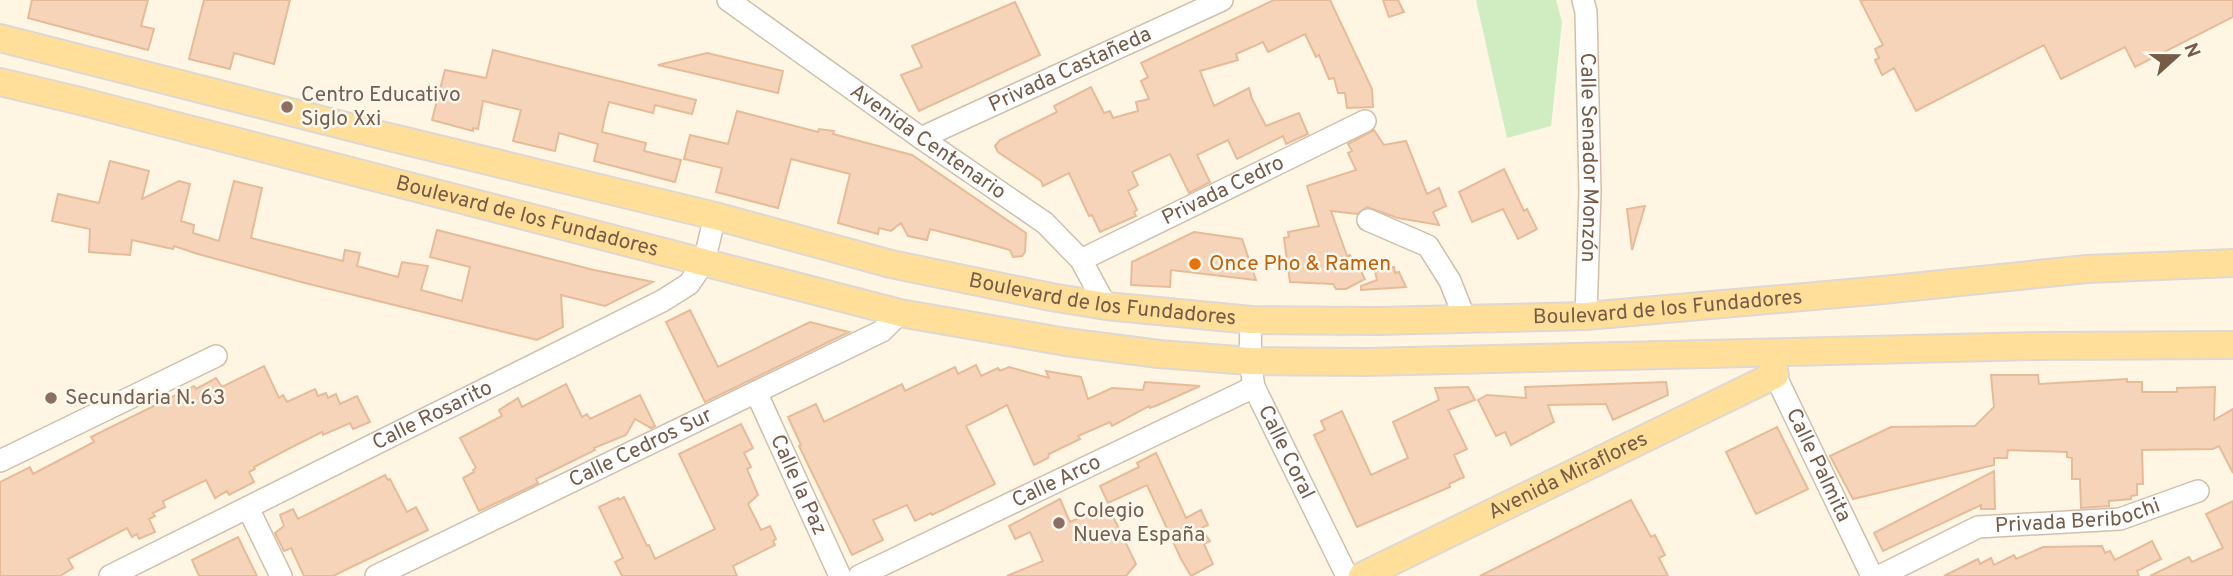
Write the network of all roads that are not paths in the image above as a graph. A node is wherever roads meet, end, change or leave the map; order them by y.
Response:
1 (728, 0) edge
2 (1222, 0) edge
3 (1583, 0) edge
4 (0, 38) edge
5 (0, 82) edge
6 (1365, 121) dead end
7 (921, 138) junction
8 (715, 216) junction
9 (1368, 220) dead end
10 (1081, 260) junction
11 (704, 262) junction
12 (2233, 263) edge
13 (1106, 306) junction
14 (900, 313) junction
15 (1586, 316) junction
16 (1465, 319) junction
17 (1251, 320) junction
18 (2233, 345) edge
19 (216, 356) dead end
20 (1548, 359) junction
21 (1773, 364) junction
22 (1252, 374) junction
23 (756, 392) junction
24 (0, 461) edge
25 (2198, 491) dead end
26 (248, 508) junction
27 (113, 575) edge
28 (281, 576) edge
29 (376, 576) edge
30 (840, 576) edge
31 (859, 576) edge
32 (1347, 576) edge
33 (1362, 576) edge
34 (1872, 576) edge
35 (1880, 576) edge

1 - 7 street, Avenida Centenario
2 - 7 street, Privada Castañeda
3 - 15 street, Calle Senador Monzón
4 - 8 main road, Boulevard de los Fundadores
5 - 11 main road, Boulevard de los Fundadores
6 - 10 street, Privada Cedro
7 - 10 street, Avenida Centenario
8 - 11 street, Calle Rosarito
8 - 13 main road, Boulevard de los Fundadores
9 - 16 street
10 - 13 street, Avenida Centenario
11 - 14 main road, Boulevard de los Fundadores
11 - 26 street, Calle Rosarito
12 - 15 main road, Boulevard de los Fundadores
13 - 17 main road, Boulevard de los Fundadores
14 - 22 main road, Boulevard de los Fundadores
14 - 23 street, Calle Cedros Sur
15 - 16 main road, Boulevard de los Fundadores
15 - 20 main road
16 - 17 main road, Boulevard de los Fundadores
17 - 22 street, Calle Coral
18 - 21 main road, Boulevard de los Fundadores
19 - 24 street
20 - 21 main road, Boulevard de los Fundadores
20 - 22 main road, Boulevard de los Fundadores
21 - 33 main road, Avenida Miraflores
21 - 34 street, Calle Palmita
22 - 31 street, Calle Arco
22 - 32 street, Calle Coral
23 - 29 street, Calle Cedros Sur
23 - 30 street, Calle la Paz
25 - 35 street, Privada Beribochi
26 - 27 street, Calle Rosarito
26 - 28 street

